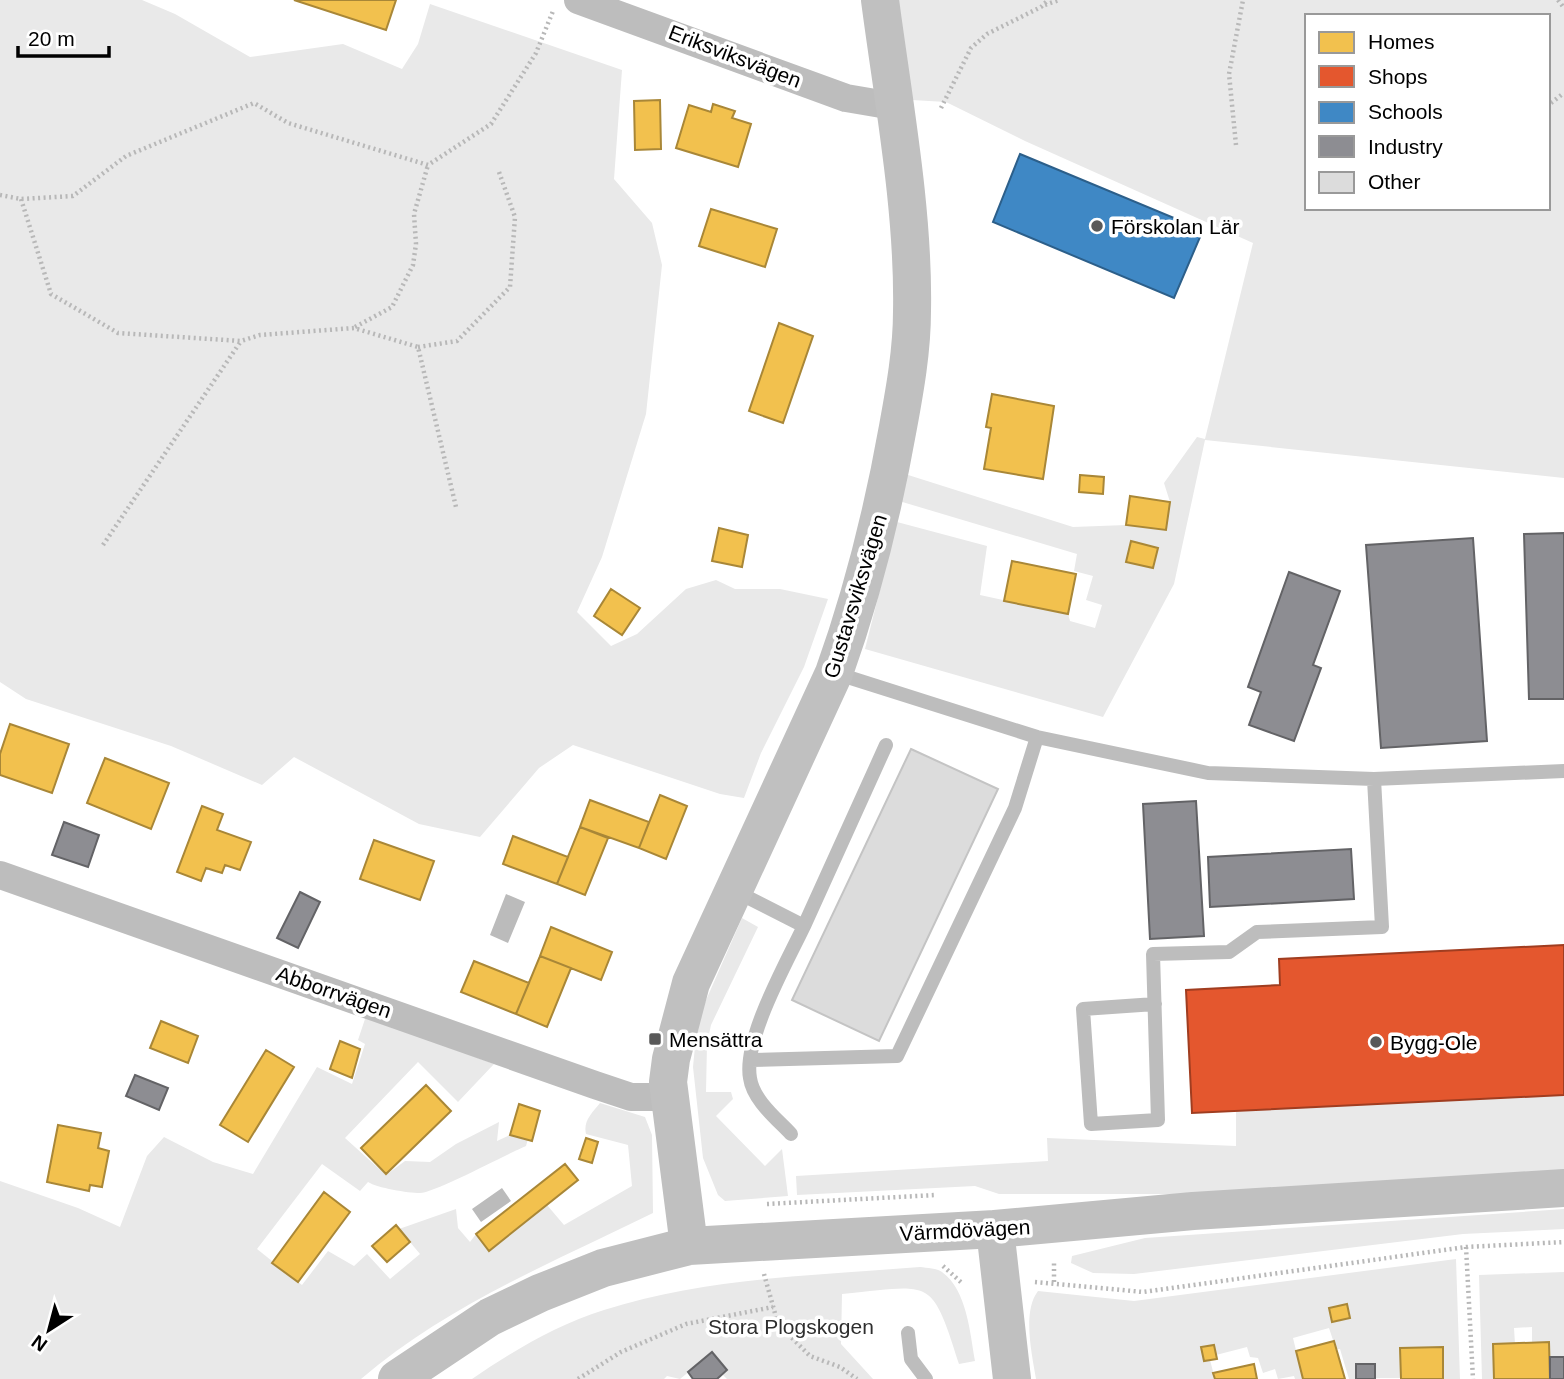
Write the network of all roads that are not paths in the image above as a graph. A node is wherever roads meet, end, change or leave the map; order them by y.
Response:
1 (578, 0) edge
2 (880, 0) edge
3 (892, 106) junction
4 (834, 673) junction
5 (1037, 737) junction
6 (886, 745) dead end
7 (1564, 771) edge
8 (1374, 779) junction
9 (0, 875) edge
10 (733, 890) junction
11 (804, 926) junction
12 (1155, 1004) junction
13 (751, 1060) junction
14 (669, 1097) junction
15 (791, 1134) dead end
16 (1564, 1188) edge
17 (995, 1229) junction
18 (689, 1245) junction
19 (908, 1333) dead end
20 (397, 1379) edge
21 (926, 1379) edge
22 (1012, 1379) edge

1 - 3 street, Eriksviksvägen
2 - 3 street, Gustavsviksvägen
3 - 4 street, Gustavsviksvägen
4 - 5 lane
4 - 10 street, Gustavsviksvägen
5 - 8 lane
5 - 13 lane
6 - 11 lane
7 - 8 lane
8 - 12 lane
9 - 14 street, Abborrvägen
10 - 11 lane
10 - 14 street, Gustavsviksvägen
11 - 13 lane
12 - 12 lane
13 - 15 lane
14 - 18 street, Gustavsviksvägen
16 - 17 street, Värmdövägen
17 - 18 street, Värmdövägen
17 - 22 street
18 - 20 street, Värmdövägen
19 - 21 lane

